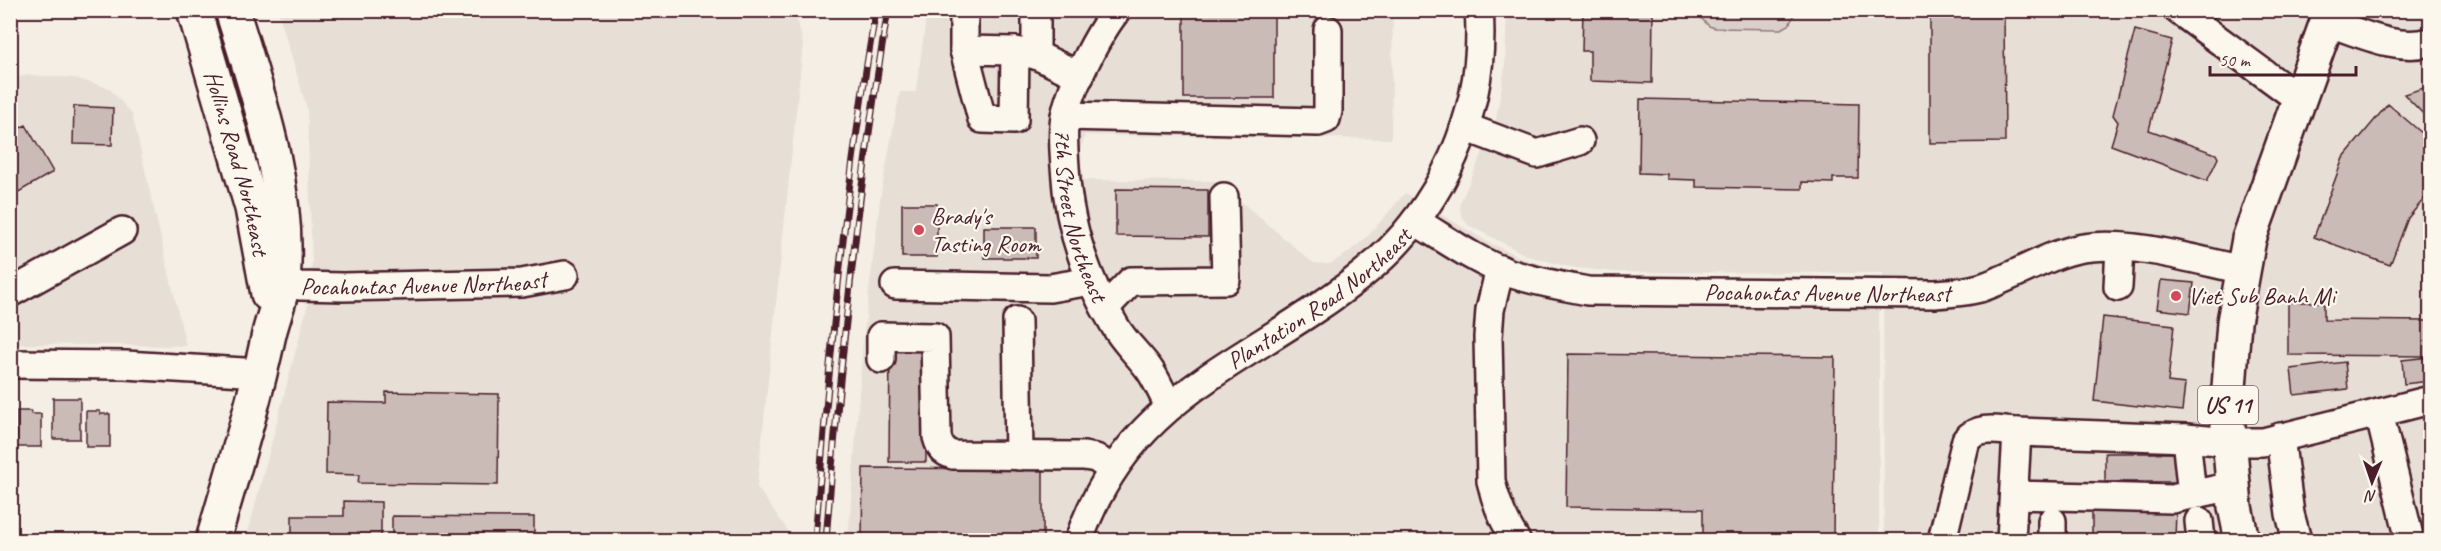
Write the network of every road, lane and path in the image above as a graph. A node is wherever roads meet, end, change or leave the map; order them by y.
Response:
1 (194, 10) edge
2 (232, 10) edge
3 (964, 10) edge
4 (1036, 10) edge
5 (1479, 10) edge
6 (2178, 10) edge
7 (1115, 13) edge
8 (2331, 14) edge
9 (1328, 30) dead end
10 (2430, 42) edge
11 (964, 50) junction
12 (1025, 53) junction
13 (1080, 76) junction
14 (2300, 100) junction
15 (1065, 116) junction
16 (1465, 127) junction
17 (1580, 141) dead end
18 (1224, 197) dead end
19 (1415, 221) junction
20 (122, 231) dead end
21 (2120, 248) junction
22 (1500, 269) junction
23 (10, 270) edge
24 (2243, 270) junction
25 (565, 275) dead end
26 (1091, 281) junction
27 (10, 282) edge
28 (283, 283) junction
29 (895, 285) dead end
30 (2118, 286) dead end
31 (10, 293) edge
32 (1105, 308) junction
33 (273, 316) junction
34 (1017, 321) dead end
35 (881, 359) dead end
36 (10, 364) edge
37 (261, 373) junction
38 (2430, 400) edge
39 (1169, 405) junction
40 (2379, 413) junction
41 (2017, 432) junction
42 (2280, 437) junction
43 (2186, 438) junction
44 (2229, 442) junction
45 (1019, 456) junction
46 (1113, 470) junction
47 (2233, 486) junction
48 (2014, 495) junction
49 (2192, 495) junction
50 (213, 540) edge
51 (1079, 540) edge
52 (1516, 540) edge
53 (1944, 540) edge
54 (2011, 540) edge
55 (2242, 540) edge
56 (2296, 540) edge
57 (2410, 540) edge

1 - 33 main road, Hollins Road Northeast
2 - 28 main road, Hollins Road Northeast
3 - 11 street
4 - 12 street
5 - 16 street, Plantation Road Northeast
6 - 14 street
7 - 13 street, 7th Street Northeast
8 - 10 street
8 - 14 main road, US 11
9 - 15 street
11 - 12 street
11 - 12 street
12 - 13 street
13 - 15 street, 7th Street Northeast
14 - 24 main road, US 11
15 - 26 street, 7th Street Northeast
16 - 17 street
16 - 19 street, Plantation Road Northeast
18 - 32 street
19 - 22 street, Pocahontas Avenue Northeast
19 - 39 street, Plantation Road Northeast
20 - 31 street
21 - 22 street, Pocahontas Avenue Northeast
21 - 24 street, Pocahontas Avenue Northeast
21 - 30 street
22 - 52 street
23 - 27 street
24 - 44 main road, US 11
25 - 28 street, Pocahontas Avenue Northeast
26 - 29 street
26 - 32 street, 7th Street Northeast
28 - 33 main road, Hollins Road Northeast
32 - 39 street, 7th Street Northeast
33 - 37 main road, Hollins Road Northeast
34 - 45 street
35 - 45 street
36 - 37 street
37 - 50 main road, Hollins Road Northeast
38 - 40 street
39 - 46 street, Plantation Road Northeast
40 - 42 street
40 - 57 street
41 - 43 street
41 - 48 street
41 - 53 street
42 - 44 street
42 - 56 street
43 - 44 street
43 - 49 street
44 - 47 main road, US 11
45 - 46 street
46 - 51 street, Plantation Road Northeast
47 - 49 street
47 - 55 main road, US 11
48 - 49 street
48 - 54 street

